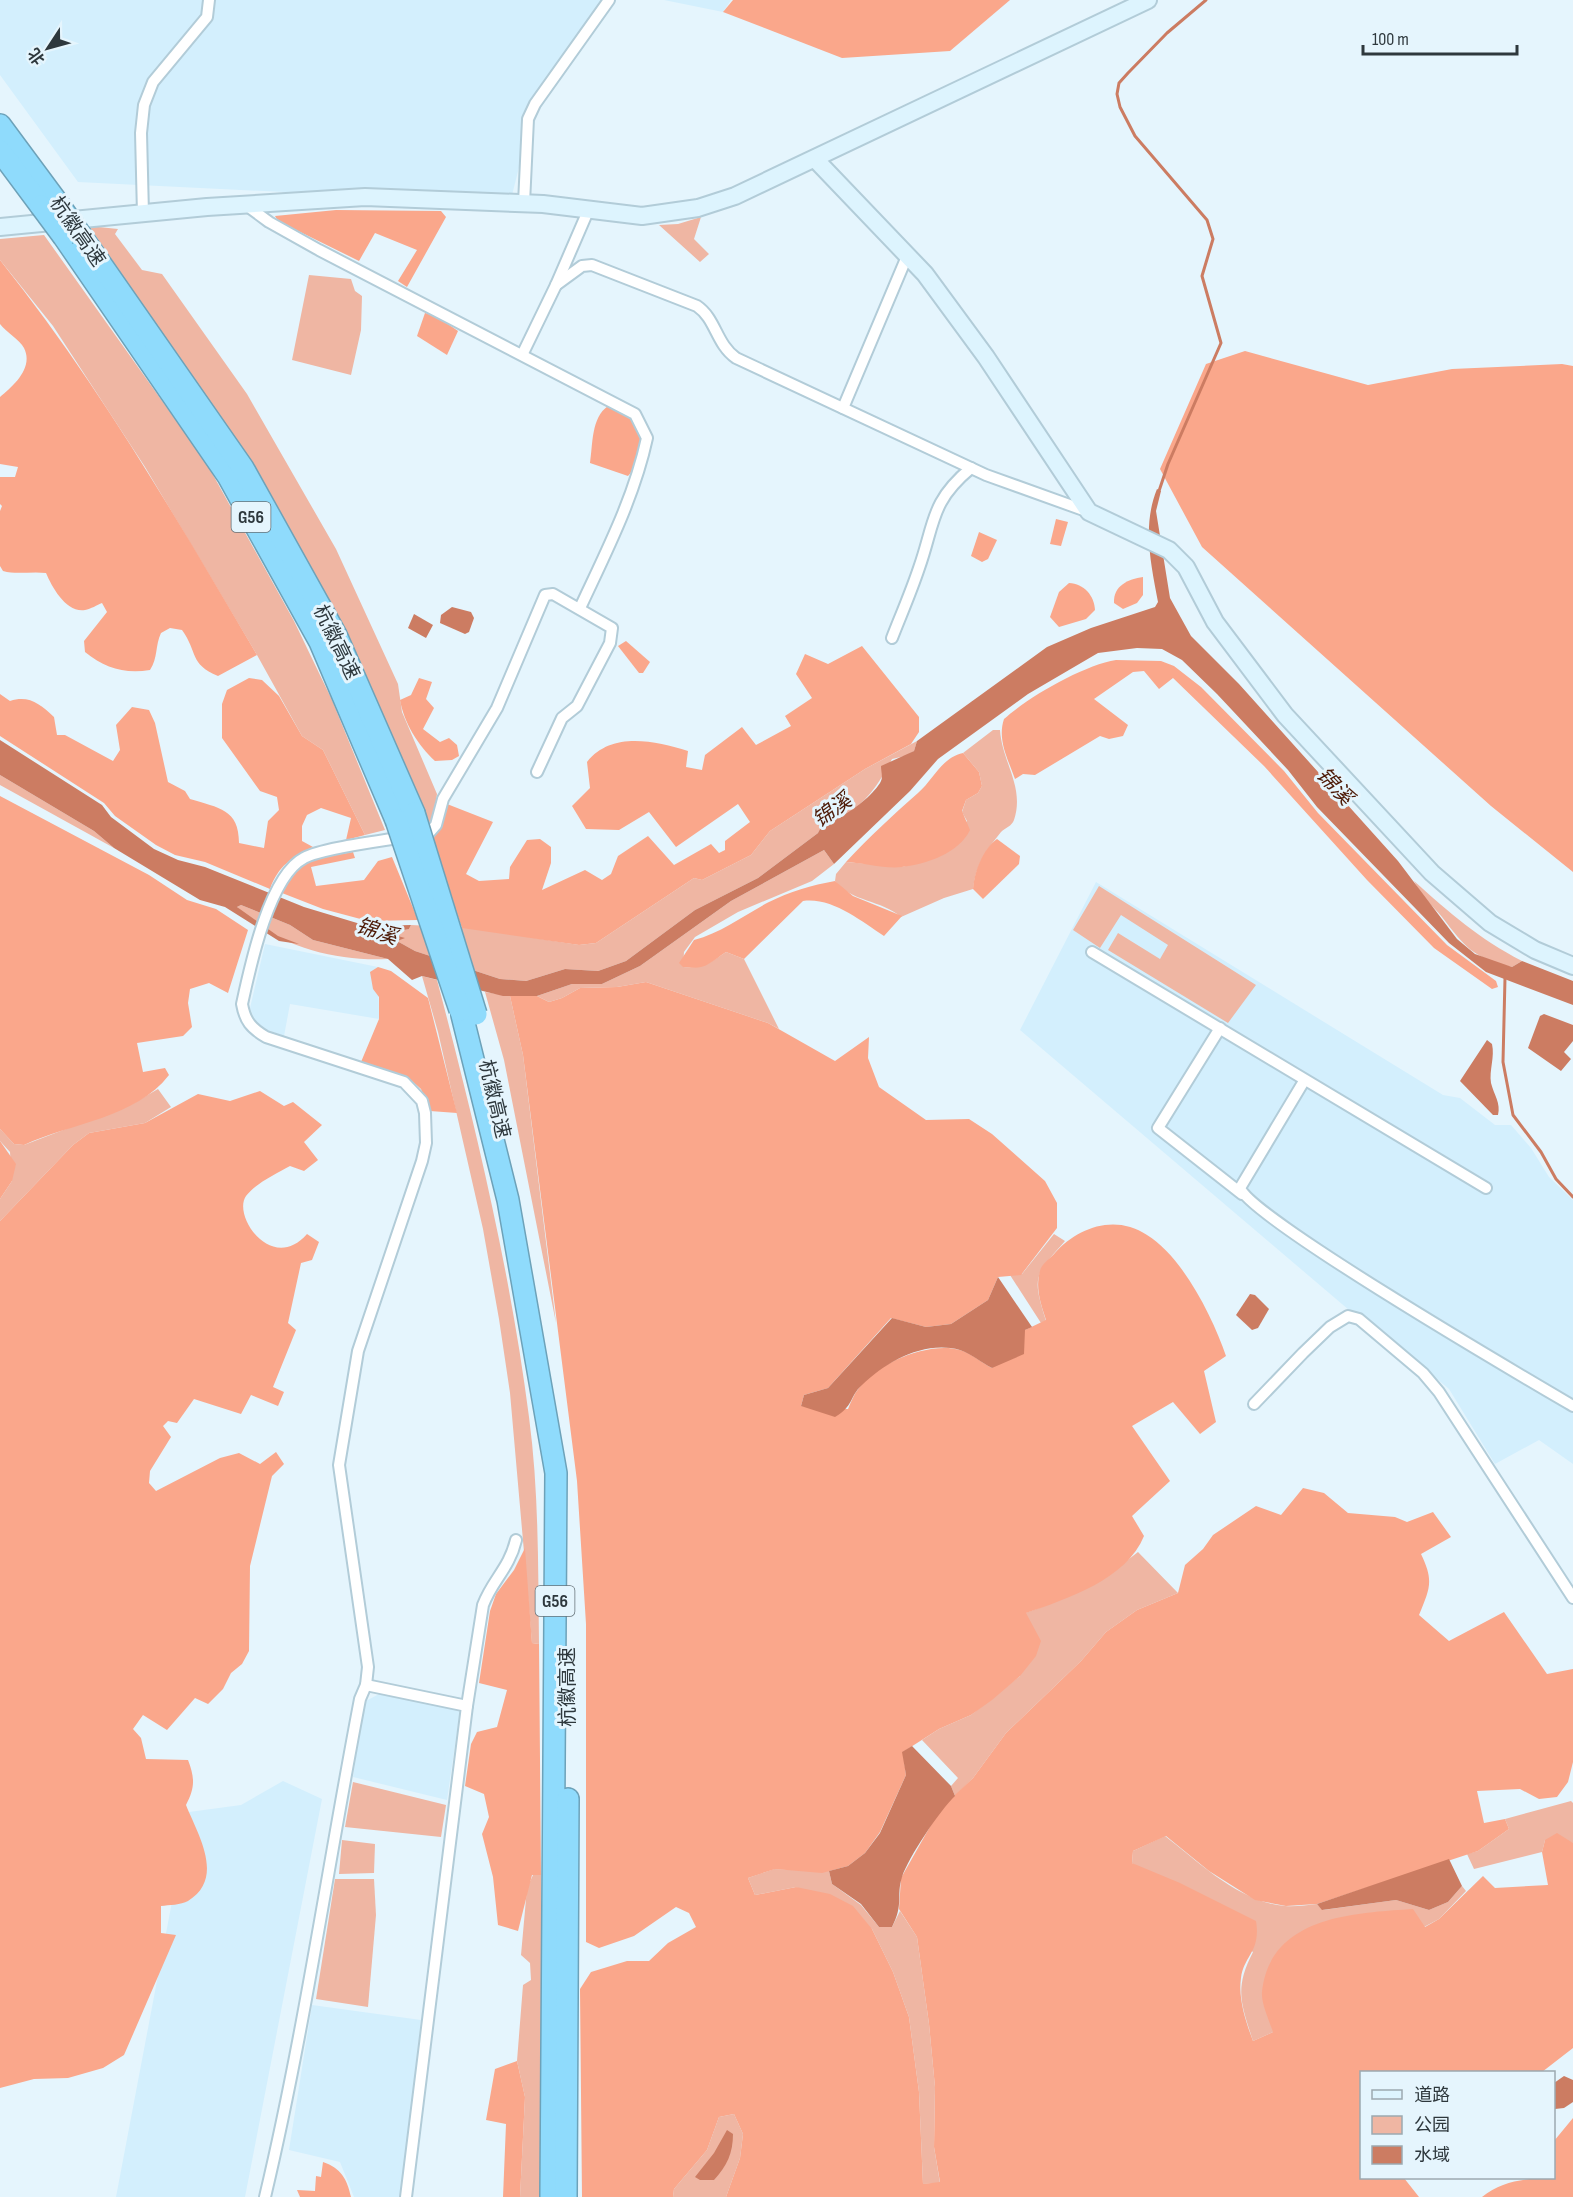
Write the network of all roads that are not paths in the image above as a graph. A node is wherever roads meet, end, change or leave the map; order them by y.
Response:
1 (209, 0) edge
2 (609, 0) edge
3 (1148, 0) edge
4 (0, 125) edge
5 (0, 151) edge
6 (815, 159) junction
7 (524, 203) junction
8 (49, 204) junction
9 (246, 205) junction
10 (588, 211) junction
11 (142, 214) junction
12 (0, 227) edge
13 (908, 254) junction
14 (556, 285) junction
15 (523, 353) junction
16 (843, 408) junction
17 (971, 468) junction
18 (1089, 512) junction
19 (580, 608) junction
20 (892, 638) dead end
21 (537, 772) dead end
22 (1092, 952) dead end
23 (1573, 966) edge
24 (469, 1015) junction
25 (1220, 1028) junction
26 (1304, 1081) junction
27 (1486, 1188) dead end
28 (1242, 1195) junction
29 (1254, 1404) dead end
30 (1573, 1406) edge
31 (516, 1540) dead end
32 (1573, 1598) edge
33 (366, 1685) junction
34 (467, 1706) junction
35 (265, 2197) edge
36 (406, 2197) edge
37 (551, 2197) edge
38 (566, 2197) edge

1 - 11 street
2 - 7 street
3 - 6 street
4 - 8 highway, 杭徽高速 / G56
5 - 8 highway, 杭徽高速 / G56
6 - 10 street
6 - 13 street
7 - 9 street
7 - 10 street
8 - 24 highway, 杭徽高速 / G56, bridge
9 - 11 street
9 - 15 street
10 - 14 street
11 - 12 street
13 - 16 street
13 - 18 street
14 - 15 street
14 - 16 street
15 - 19 street
16 - 17 street
17 - 18 street
17 - 20 street
18 - 23 street
19 - 21 street
19 - 33 street
22 - 25 street
24 - 37 highway, 杭徽高速 / G56
24 - 38 highway, 杭徽高速 / G56
25 - 26 street
25 - 28 street
26 - 27 street
26 - 28 street
28 - 30 street
29 - 32 street
31 - 34 street
33 - 34 street
33 - 35 street
34 - 36 street

